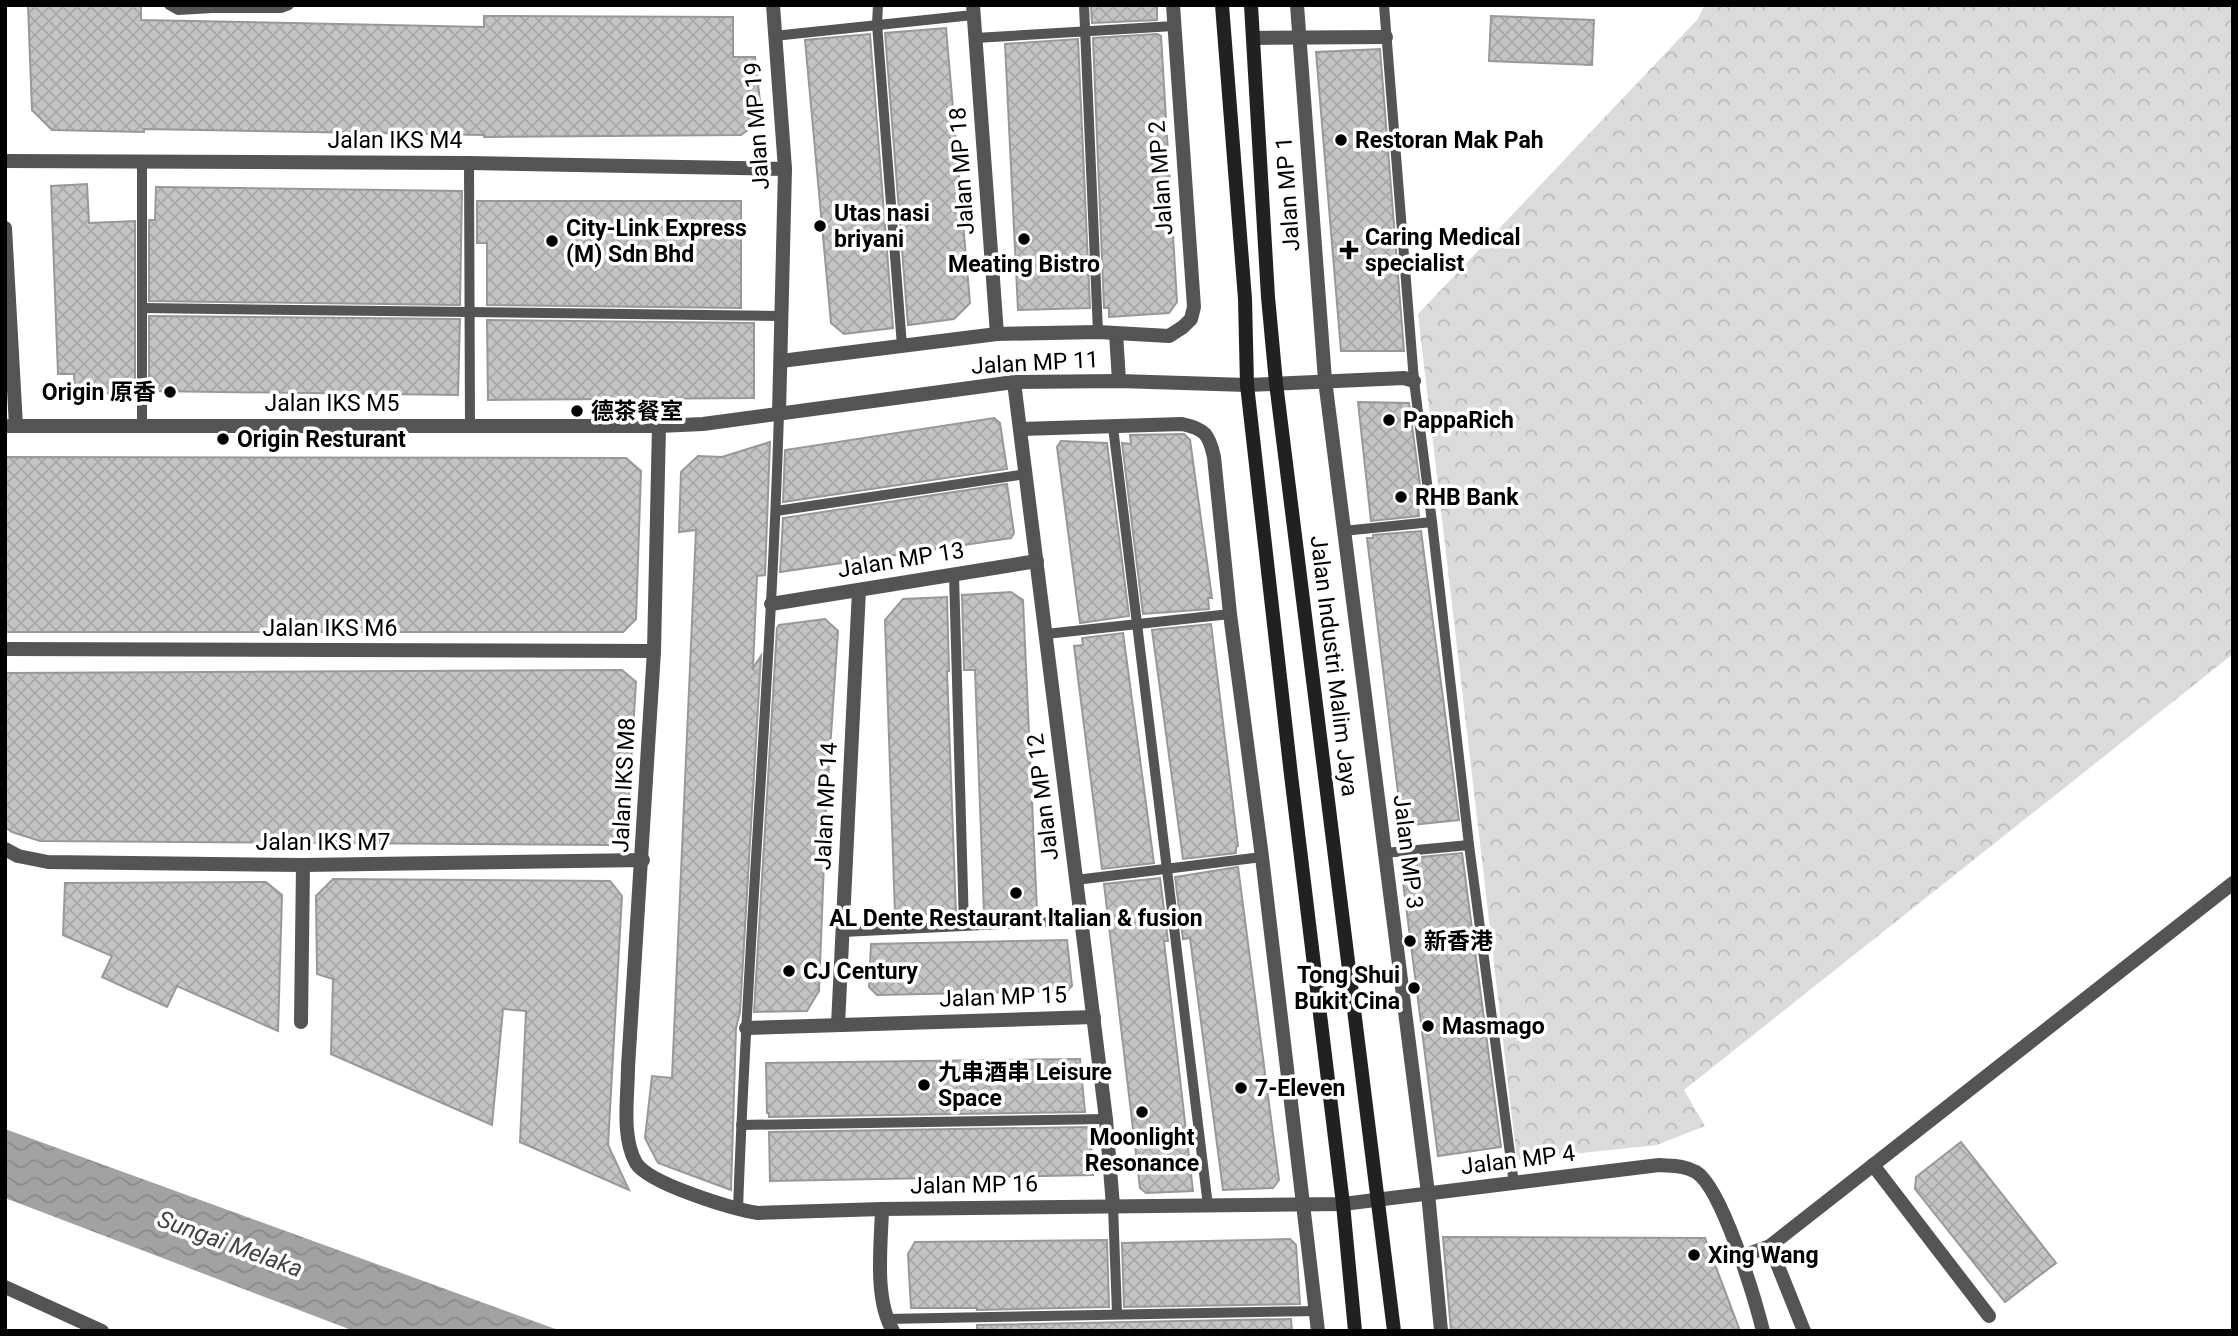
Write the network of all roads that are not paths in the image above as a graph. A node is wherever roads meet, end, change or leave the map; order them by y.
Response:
1 (169, 5) edge
2 (289, 5) edge
3 (773, 5) edge
4 (878, 5) edge
5 (1084, 5) edge
6 (1172, 5) edge
7 (1222, 5) edge
8 (1251, 5) edge
9 (1297, 5) edge
10 (1384, 5) edge
11 (212, 7) edge
12 (973, 10) edge
13 (877, 24) junction
14 (1174, 26) junction
15 (1085, 32) junction
16 (774, 36) junction
17 (1299, 37) junction
18 (1386, 37) junction
19 (975, 38) junction
20 (1253, 38) junction
21 (5, 161) edge
22 (142, 161) junction
23 (469, 163) junction
24 (785, 169) junction
25 (5, 228) edge
26 (143, 308) junction
27 (468, 311) junction
28 (782, 316) junction
29 (1098, 332) junction
30 (1116, 333) junction
31 (997, 334) junction
32 (902, 346) junction
33 (782, 361) junction
34 (1325, 380) junction
35 (1119, 381) junction
36 (1414, 381) junction
37 (1014, 382) junction
38 (1276, 383) junction
39 (1247, 385) junction
40 (779, 413) junction
41 (10, 426) edge
42 (142, 426) junction
43 (659, 426) junction
44 (470, 427) junction
45 (1113, 427) junction
46 (1021, 429) junction
47 (1026, 474) junction
48 (776, 511) junction
49 (1432, 522) junction
50 (1343, 531) junction
51 (1037, 561) junction
52 (954, 575) junction
53 (859, 590) junction
54 (771, 604) junction
55 (1230, 614) junction
56 (1137, 624) junction
57 (1046, 634) junction
58 (5, 649) edge
59 (654, 651) junction
60 (1469, 845) junction
61 (5, 849) edge
62 (1385, 853) junction
63 (1262, 858) junction
64 (643, 860) junction
65 (303, 866) junction
66 (1167, 869) junction
67 (1076, 880) junction
68 (2233, 883) edge
69 (1082, 920) junction
70 (964, 926) junction
71 (843, 932) junction
72 (1094, 1017) junction
73 (301, 1022) dead end
74 (838, 1025) junction
75 (746, 1028) junction
76 (1106, 1119) junction
77 (741, 1125) junction
78 (630, 1146) joint
79 (1873, 1165) junction
80 (1514, 1184) junction
81 (1428, 1194) junction
82 (1379, 1200) junction
83 (1343, 1204) junction
84 (1113, 1206) junction
85 (1208, 1206) junction
86 (1303, 1206) junction
87 (881, 1209) junction
88 (738, 1210) junction
89 (1769, 1245) junction
90 (1740, 1257) junction
91 (5, 1287) edge
92 (1316, 1311) junction
93 (1117, 1313) junction
94 (1989, 1316) dead end
95 (889, 1325) edge
96 (102, 1331) edge
97 (1318, 1331) edge
98 (1355, 1331) edge
99 (1394, 1331) edge
100 (1441, 1331) edge
101 (1763, 1331) edge
102 (1804, 1331) edge

1 - 11 lane
2 - 11 lane
3 - 16 street, Jalan MP 19
4 - 13 lane
5 - 15 lane
6 - 14 street, Jalan MP 2
7 - 39 main road
8 - 20 main road, Jalan Industri Malim Jaya
9 - 17 street, Jalan MP 1
10 - 18 lane
12 - 13 lane
12 - 19 street, Jalan MP 18
13 - 16 lane
13 - 32 lane
14 - 15 lane
14 - 30 street, Jalan MP 2
15 - 19 lane
15 - 29 lane
16 - 24 street, Jalan MP 19
17 - 18 street
17 - 20 street
17 - 34 street, Jalan MP 1
18 - 36 lane
19 - 31 street, Jalan MP 18
20 - 38 main road, Jalan Industri Malim Jaya
21 - 22 street, Jalan IKS M4
22 - 23 street, Jalan IKS M4
22 - 26 lane
23 - 24 street, Jalan IKS M4
23 - 27 lane
24 - 28 street, Jalan MP 19
25 - 41 street
26 - 27 lane
26 - 42 lane
27 - 28 lane
27 - 44 lane
28 - 33 street, Jalan MP 19
29 - 30 street
29 - 31 street
30 - 35 street
31 - 32 street
32 - 33 street
33 - 40 street, Jalan MP 19
34 - 36 street, Jalan MP 11
34 - 38 street, Jalan MP 11
34 - 50 street, Jalan MP 3
35 - 37 street, Jalan MP 11
35 - 39 street, Jalan MP 11
36 - 49 lane
37 - 40 street, Jalan MP 11
37 - 46 street, Jalan MP 12
38 - 39 street, Jalan MP 11
38 - 82 main road, Jalan Industri Malim Jaya
39 - 83 main road
40 - 43 street, Jalan MP 11
40 - 48 lane
41 - 42 street, Jalan IKS M5
42 - 44 street, Jalan IKS M5
43 - 44 street, Jalan IKS M5
43 - 59 street, Jalan IKS M8
45 - 46 street
45 - 55 street
45 - 56 lane
46 - 47 street, Jalan MP 12
47 - 48 lane
47 - 51 street, Jalan MP 12
48 - 54 lane
49 - 50 lane
49 - 60 lane
50 - 62 street, Jalan MP 3
51 - 52 street, Jalan MP 13
51 - 57 street, Jalan MP 12
52 - 53 street, Jalan MP 13
52 - 70 lane
53 - 54 street, Jalan MP 13
53 - 71 street, Jalan MP 14
54 - 75 lane
55 - 56 lane
55 - 63 street
56 - 57 lane
56 - 66 lane
57 - 67 street, Jalan MP 12
58 - 59 street, Jalan IKS M6
59 - 64 street, Jalan IKS M8
60 - 62 lane
60 - 80 lane
61 - 65 street, Jalan IKS M7
62 - 81 street, Jalan MP 3
63 - 66 lane
63 - 86 street
64 - 65 street, Jalan IKS M7
64 - 78 street, Jalan IKS M8
65 - 73 street
66 - 67 lane
66 - 85 lane
67 - 69 street, Jalan MP 12
68 - 79 street
69 - 70 lane
69 - 72 street, Jalan MP 12
70 - 71 lane
71 - 74 street, Jalan MP 14
72 - 74 street, Jalan MP 15
72 - 76 street, Jalan MP 12
74 - 75 street, Jalan MP 15
75 - 77 lane
76 - 77 lane
76 - 84 street, Jalan MP 12
77 - 88 lane
78 - 88 street, Jalan MP 16
79 - 89 street
79 - 94 street
80 - 81 street, Jalan MP 4
80 - 90 street, Jalan MP 4
81 - 82 street, Jalan MP 4
81 - 100 street, Jalan MP 3
82 - 83 street, Jalan MP 4
82 - 99 main road, Jalan Industri Malim Jaya
83 - 86 street, Jalan MP 16
83 - 98 main road
84 - 85 street, Jalan MP 16
84 - 87 street, Jalan MP 16
84 - 93 lane
85 - 86 street, Jalan MP 16
86 - 92 street
87 - 88 street, Jalan MP 16
87 - 95 street
89 - 90 street
89 - 102 street
90 - 101 street
91 - 96 street
92 - 93 lane
92 - 97 street
93 - 95 lane

